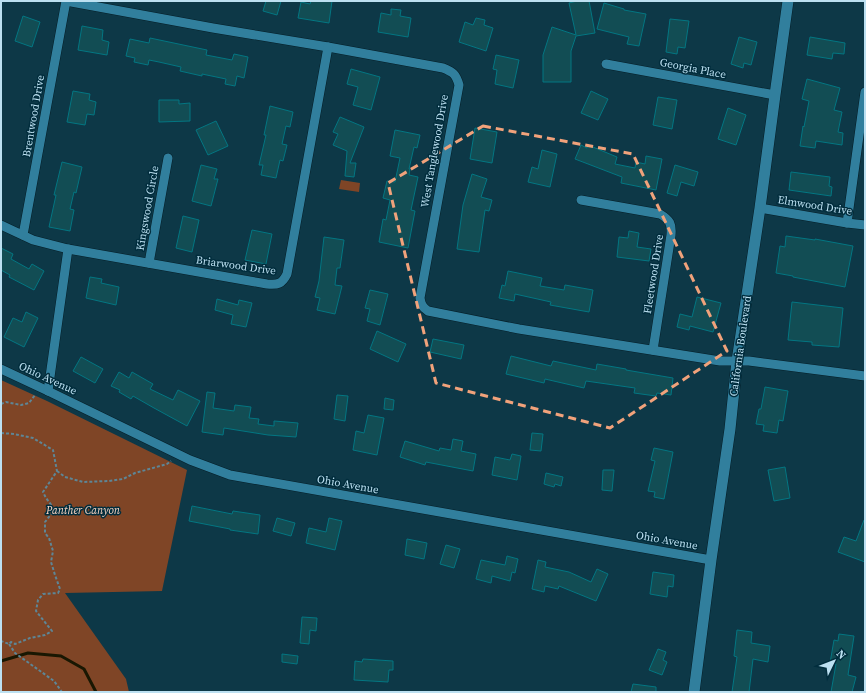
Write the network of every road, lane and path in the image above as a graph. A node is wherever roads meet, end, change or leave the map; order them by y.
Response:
1 (66, 1) edge
2 (788, 1) edge
3 (328, 47) junction
4 (606, 64) dead end
5 (865, 92) edge
6 (775, 95) junction
7 (168, 158) dead end
8 (581, 200) dead end
9 (760, 208) junction
10 (847, 223) junction
11 (1, 224) edge
12 (865, 225) edge
13 (23, 235) junction
14 (68, 249) junction
15 (149, 263) junction
16 (653, 350) junction
17 (737, 361) junction
18 (1, 369) edge
19 (865, 376) edge
20 (45, 389) junction
21 (1, 404) edge
22 (1, 433) edge
23 (176, 454) junction
24 (57, 471) junction
25 (711, 560) junction
26 (1, 641) edge
27 (9, 644) junction
28 (62, 692) edge
29 (694, 692) edge

1 - 3 street, West Tanglewood Drive
1 - 13 street, Brentwood Drive
2 - 6 street, California Boulevard
3 - 15 street, Briarwood Drive
3 - 16 street, West Tanglewood Drive
4 - 6 street, Georgia Place
5 - 10 street
6 - 9 street, California Boulevard
7 - 15 street, Kingswood Circle
8 - 16 street, Fleetwood Drive
9 - 10 street, Elmwood Drive
9 - 17 street, California Boulevard
10 - 12 street, Elmwood Drive
11 - 13 street, Briarwood Drive
13 - 14 street, Briarwood Drive
14 - 15 street, Briarwood Drive
14 - 20 street
16 - 17 street, West Tanglewood Drive
17 - 19 street, West Tanglewood Drive
17 - 25 street, California Boulevard
18 - 20 street, Ohio Avenue
20 - 21 path
20 - 23 street, Ohio Avenue
22 - 24 path
23 - 24 path
23 - 25 street, Ohio Avenue
24 - 27 path
25 - 29 street, California Boulevard
26 - 27 path
27 - 28 path

